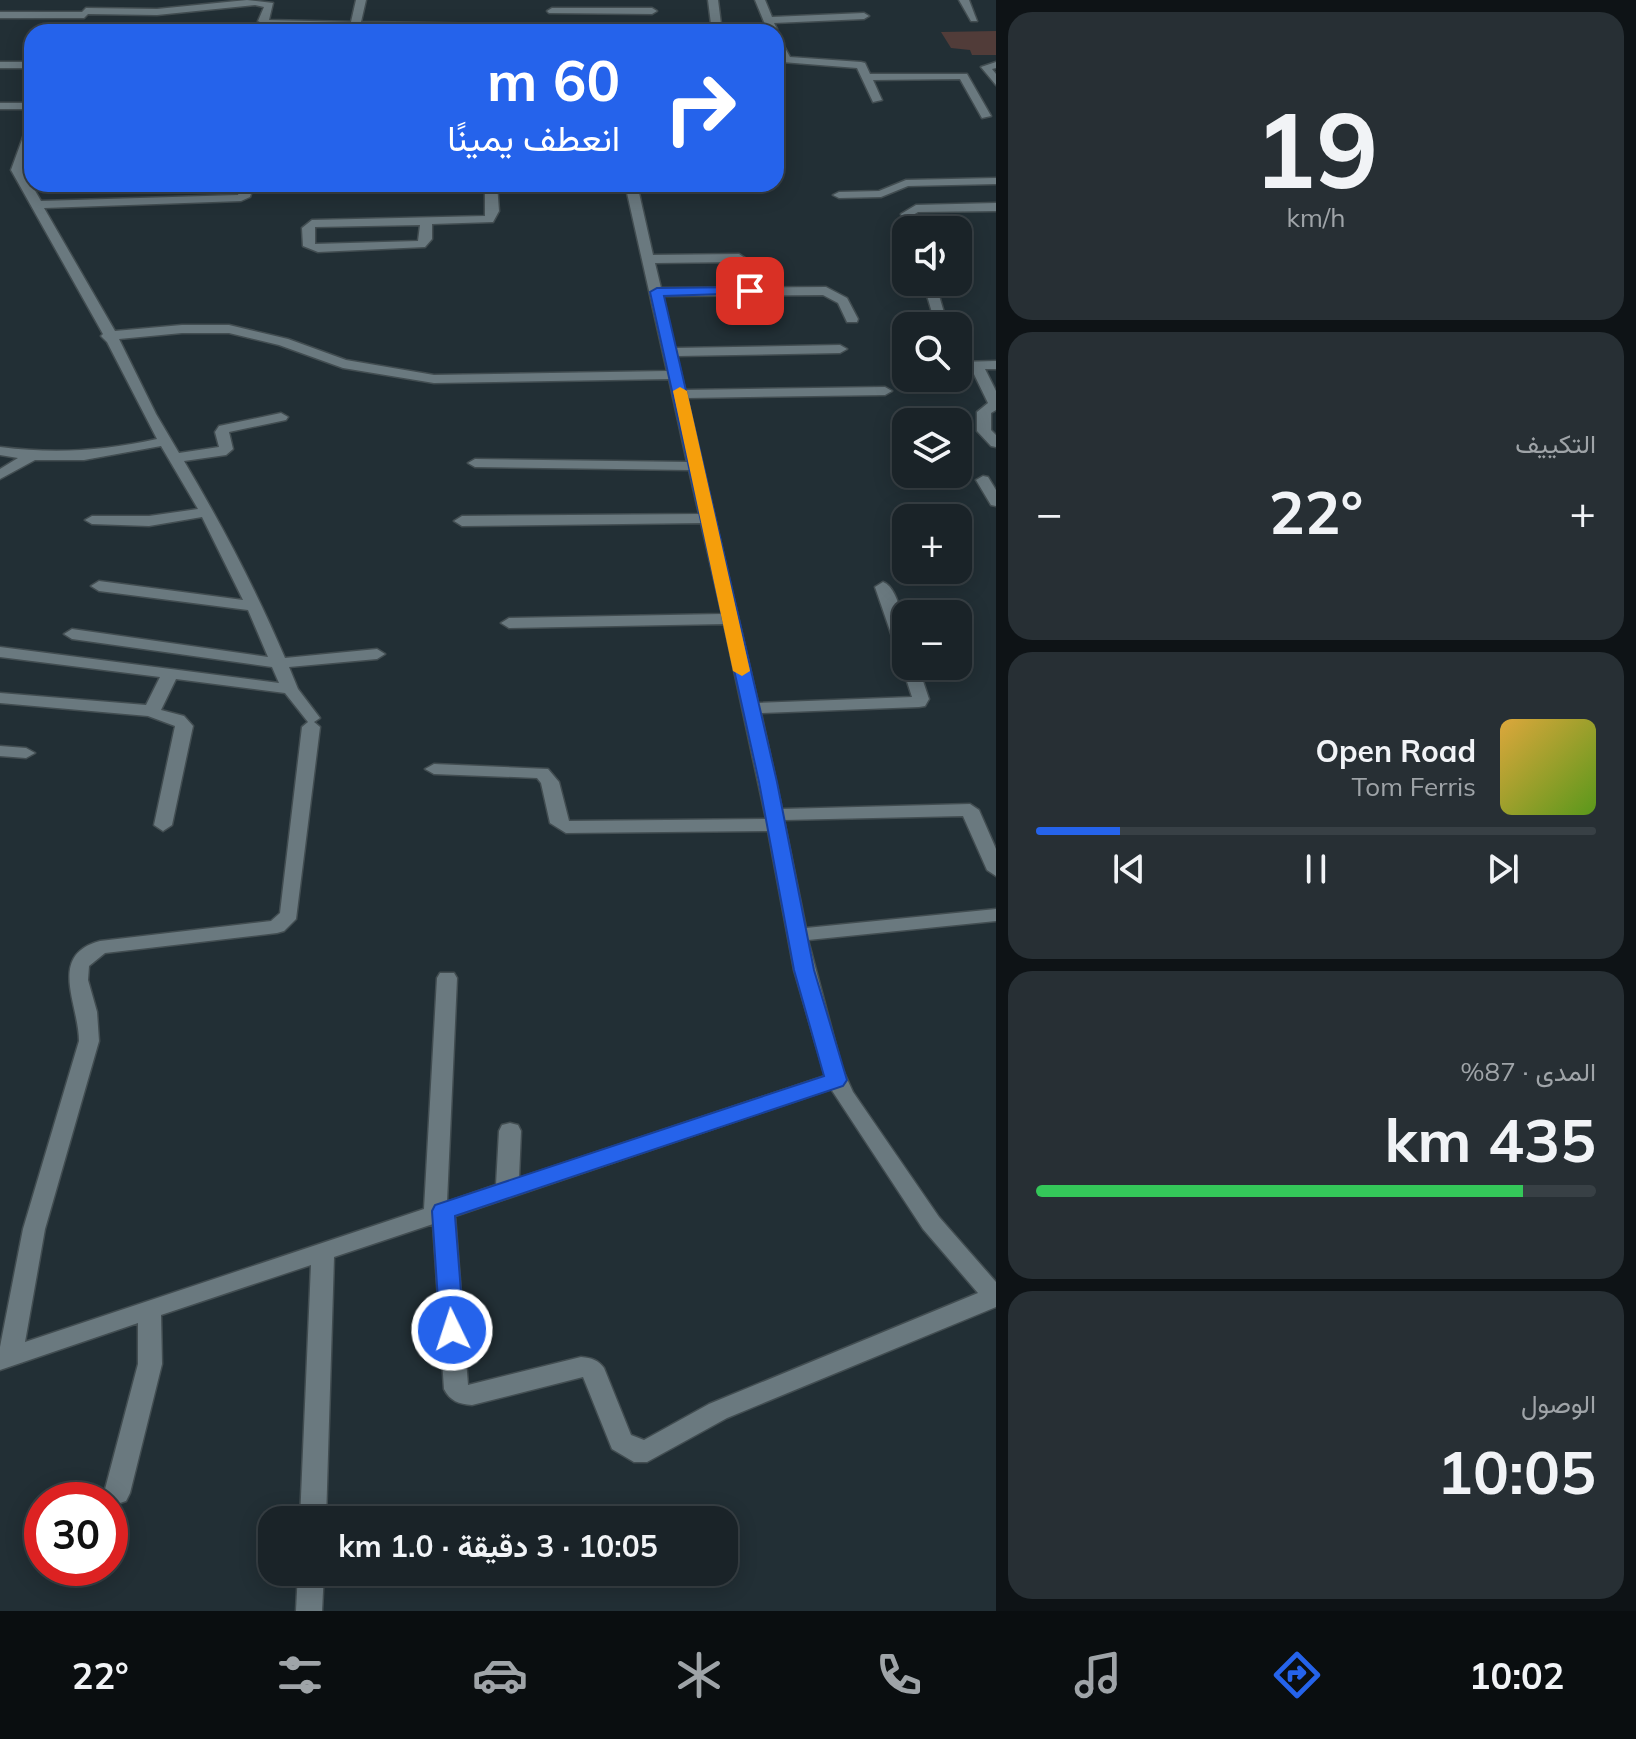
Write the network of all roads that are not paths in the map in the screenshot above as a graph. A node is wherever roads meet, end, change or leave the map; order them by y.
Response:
1 (92, 0) edge
2 (361, 0) edge
3 (713, 0) edge
4 (760, 0) edge
5 (964, 0) edge
6 (552, 5) edge
7 (652, 11) dead end
8 (0, 15) edge
9 (83, 16) junction
10 (864, 16) dead end
11 (974, 19) dead end
12 (768, 20) junction
13 (310, 24) edge
14 (355, 24) edge
15 (715, 24) edge
16 (770, 24) edge
17 (784, 56) edge
18 (0, 65) edge
19 (24, 65) edge
20 (996, 65) edge
21 (867, 77) junction
22 (996, 82) edge
23 (877, 100) dead end
24 (0, 106) edge
25 (24, 106) edge
26 (986, 116) dead end
27 (24, 155) edge
28 (0, 170) edge
29 (17, 170) junction
30 (996, 181) edge
31 (24, 182) edge
32 (30, 192) edge
33 (168, 192) edge
34 (247, 192) edge
35 (492, 192) edge
36 (633, 192) edge
37 (839, 195) dead end
38 (168, 201) junction
39 (38, 205) junction
40 (994, 211) edge
41 (908, 216) edge
42 (426, 221) junction
43 (739, 258) dead end
44 (650, 259) junction
45 (657, 292) junction
46 (852, 319) dead end
47 (108, 336) junction
48 (840, 349) dead end
49 (670, 352) junction
50 (996, 365) edge
51 (972, 366) edge
52 (977, 366) junction
53 (676, 375) junction
54 (885, 391) dead end
55 (681, 394) junction
56 (995, 403) edge
57 (281, 417) dead end
58 (166, 441) junction
59 (996, 443) edge
60 (0, 451) edge
61 (31, 456) junction
62 (176, 458) junction
63 (475, 463) dead end
64 (696, 466) junction
65 (0, 475) edge
66 (984, 476) edge
67 (996, 503) edge
68 (207, 512) junction
69 (708, 518) junction
70 (92, 520) dead end
71 (462, 521) dead end
72 (99, 586) dead end
73 (883, 587) dead end
74 (255, 606) junction
75 (892, 613) edge
76 (730, 619) junction
77 (509, 623) dead end
78 (72, 634) dead end
79 (1, 653) edge
80 (377, 654) dead end
81 (279, 663) junction
82 (170, 675) junction
83 (915, 680) edge
84 (290, 689) junction
85 (0, 698) edge
86 (750, 708) junction
87 (152, 711) junction
88 (0, 751) edge
89 (26, 753) dead end
90 (434, 769) dead end
91 (776, 820) junction
92 (163, 825) dead end
93 (996, 870) edge
94 (996, 915) edge
95 (797, 935) junction
96 (447, 978) dead end
97 (836, 1080) junction
98 (510, 1131) dead end
99 (507, 1190) junction
100 (439, 1212) junction
101 (323, 1252) junction
102 (995, 1297) edge
103 (149, 1310) junction
104 (5, 1358) edge
105 (120, 1482) edge
106 (314, 1506) edge
107 (310, 1586) edge
108 (309, 1611) edge

1 - 9 street
2 - 14 street
3 - 15 street
4 - 12 street
5 - 11 street
6 - 7 street
8 - 9 street
9 - 13 street
10 - 12 street
12 - 16 street
17 - 21 street
18 - 19 street
20 - 22 street
21 - 23 street
21 - 26 street
24 - 25 street
27 - 29 street
28 - 29 street
29 - 31 street
30 - 37 street
32 - 39 street
33 - 38 street
34 - 38 street
35 - 42 street
36 - 44 street
38 - 39 street
39 - 47 street
40 - 41 street
42 - 42 street
43 - 44 street
44 - 45 street
45 - 46 street
45 - 49 street
47 - 53 street
47 - 58 street
48 - 49 street
49 - 53 street
50 - 52 street
51 - 52 street
52 - 56 street
53 - 55 street
54 - 55 street
55 - 64 street
56 - 59 street
57 - 62 street
58 - 61 street
58 - 62 street
60 - 61 street
61 - 65 street
62 - 68 street
63 - 64 street
64 - 69 street
66 - 67 street
68 - 70 street
68 - 74 street
69 - 71 street
69 - 76 street
72 - 74 street
73 - 75 street
74 - 81 street
76 - 77 street
76 - 86 street
78 - 81 street
79 - 82 street
80 - 81 street
81 - 84 street
82 - 84 street
82 - 87 street
83 - 86 street
84 - 104 street
85 - 87 street
86 - 91 street
87 - 92 street
88 - 89 street
90 - 91 street
91 - 93 street
91 - 95 street
94 - 95 street
95 - 97 street
96 - 100 street
97 - 99 street
97 - 102 street
98 - 99 street
99 - 100 street
100 - 101 street
100 - 102 street
101 - 103 street
101 - 106 street
103 - 104 street
103 - 105 street
107 - 108 street

